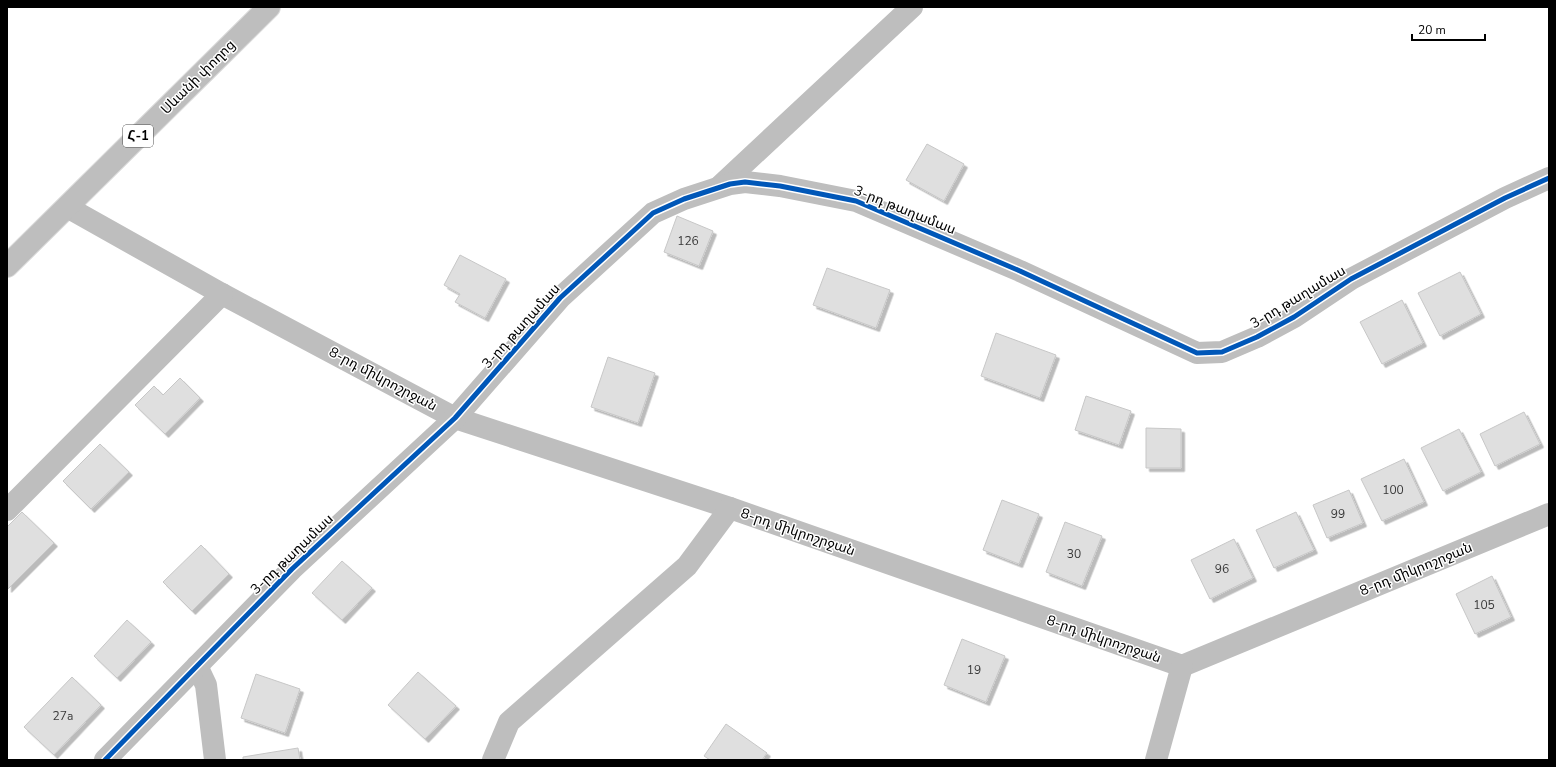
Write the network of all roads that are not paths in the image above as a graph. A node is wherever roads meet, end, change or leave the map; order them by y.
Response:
1 (269, 7) edge
2 (912, 7) edge
3 (1549, 178) edge
4 (719, 188) junction
5 (67, 207) junction
6 (7, 266) edge
7 (222, 294) junction
8 (456, 418) junction
9 (730, 508) junction
10 (7, 510) edge
11 (1549, 514) edge
12 (197, 666) junction
13 (1182, 666) junction
14 (105, 760) edge
15 (215, 760) edge
16 (493, 760) edge
17 (1156, 760) edge

1 - 5 street, Սևանի փողոց / Հ-1
2 - 4 street
3 - 4 street, 3-րդ թաղամաս
4 - 8 street, 3-րդ թաղամաս
5 - 6 street, Սևանի փողոց / Հ-1
5 - 7 street, 8-րդ միկրոշրջան
7 - 8 street, 8-րդ միկրոշրջան
7 - 10 street
8 - 9 street, 8-րդ միկրոշրջան
8 - 12 street, 3-րդ թաղամաս
9 - 13 street, 8-րդ միկրոշրջան
9 - 16 street
11 - 13 street, 8-րդ միկրոշրջան
12 - 14 street, 3-րդ թաղամաս
12 - 15 street
13 - 17 street

